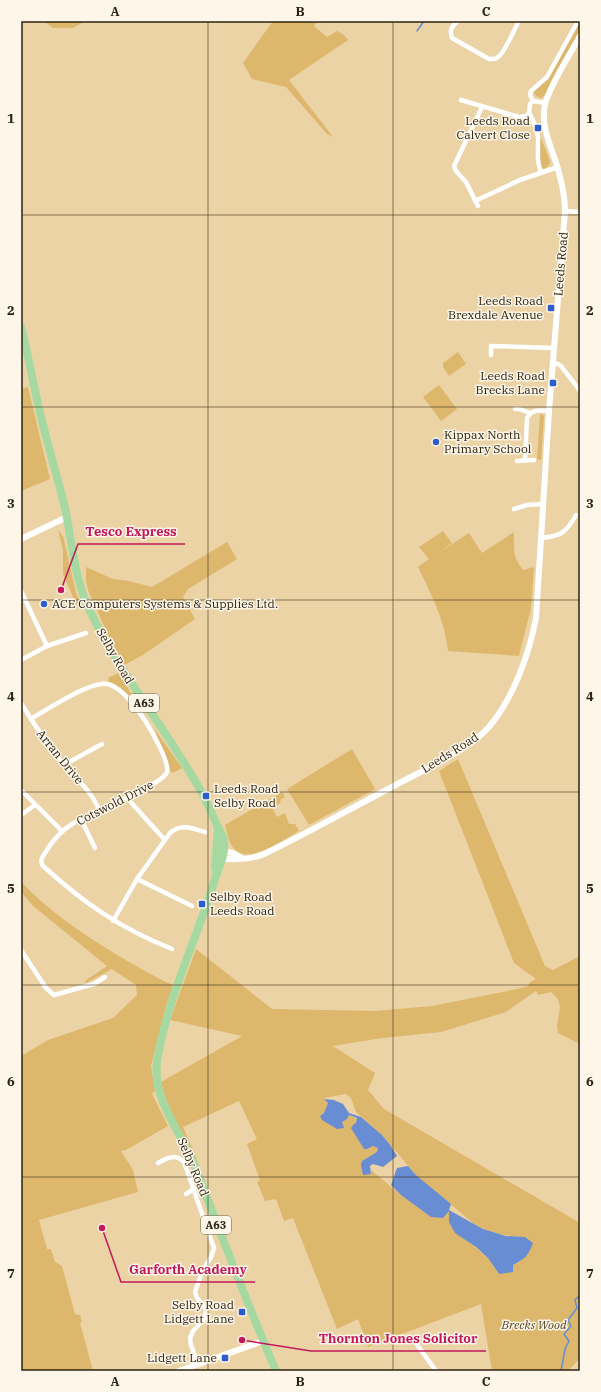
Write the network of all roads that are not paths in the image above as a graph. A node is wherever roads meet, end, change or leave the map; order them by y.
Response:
1 (458, 21) edge
2 (518, 21) edge
3 (578, 21) edge
4 (580, 36) edge
5 (461, 100) dead end
6 (533, 101) junction
7 (546, 103) junction
8 (482, 107) junction
9 (529, 113) junction
10 (558, 167) junction
11 (541, 173) junction
12 (475, 201) junction
13 (478, 206) dead end
14 (565, 211) junction
15 (580, 212) edge
16 (21, 327) edge
17 (554, 348) junction
18 (490, 355) dead end
19 (24, 356) edge
20 (553, 364) junction
21 (580, 391) edge
22 (515, 409) dead end
23 (549, 411) junction
24 (530, 413) junction
25 (525, 460) junction
26 (534, 460) dead end
27 (516, 461) dead end
28 (543, 504) junction
29 (514, 509) dead end
30 (576, 515) dead end
31 (67, 517) junction
32 (541, 538) junction
33 (21, 539) edge
34 (21, 591) edge
35 (86, 633) dead end
36 (46, 646) junction
37 (21, 660) edge
38 (21, 702) edge
39 (31, 719) junction
40 (102, 744) dead end
41 (64, 765) junction
42 (21, 790) edge
43 (127, 798) junction
44 (35, 805) junction
45 (99, 810) junction
46 (21, 815) edge
47 (81, 819) junction
48 (62, 831) junction
49 (205, 832) dead end
50 (164, 839) junction
51 (95, 848) dead end
52 (220, 854) junction
53 (137, 879) junction
54 (192, 906) dead end
55 (113, 921) junction
56 (172, 949) dead end
57 (21, 950) edge
58 (105, 977) dead end
59 (158, 1163) dead end
60 (194, 1189) junction
61 (186, 1194) dead end
62 (413, 1339) dead end
63 (263, 1341) junction
64 (198, 1364) junction
65 (178, 1371) edge
66 (276, 1371) edge
67 (436, 1371) edge

1 - 2 street
3 - 6 street
4 - 7 main road, Leeds Road
5 - 8 street
6 - 7 street
6 - 9 street
7 - 10 main road, Leeds Road
8 - 9 street
8 - 12 street
9 - 11 street
10 - 11 street
10 - 14 main road, Leeds Road
11 - 12 street
12 - 13 street
14 - 15 street
14 - 17 main road, Leeds Road
16 - 19 highway, Selby Road / A63
17 - 18 street
17 - 20 main road, Leeds Road
19 - 31 highway, Selby Road / A63
20 - 21 street
20 - 23 main road, Leeds Road
22 - 24 street
23 - 24 street
23 - 28 main road, Leeds Road
24 - 25 street
25 - 26 street
25 - 27 street
28 - 29 street
28 - 32 main road, Leeds Road
30 - 32 street
31 - 33 main road
31 - 52 highway, Selby Road / A63
32 - 52 main road, Leeds Road
34 - 36 street
35 - 36 street
36 - 37 street
38 - 39 street, Arran Drive
39 - 41 street, Arran Drive
39 - 43 street, Cotswold Drive
40 - 41 street
41 - 45 street, Arran Drive
42 - 44 street
43 - 45 street, Cotswold Drive
43 - 50 street
44 - 46 street
44 - 48 street
45 - 47 street, Cotswold Drive
47 - 48 street, Cotswold Drive
47 - 51 street
48 - 55 street, Cotswold Drive
49 - 50 street
50 - 53 street
52 - 63 highway, Selby Road / A63
53 - 54 street
53 - 55 street
55 - 56 street, Cotswold Drive
57 - 58 street
59 - 60 street
60 - 61 street
60 - 64 street
62 - 67 street
63 - 64 main road
63 - 66 highway, Selby Road / A63
64 - 65 main road

